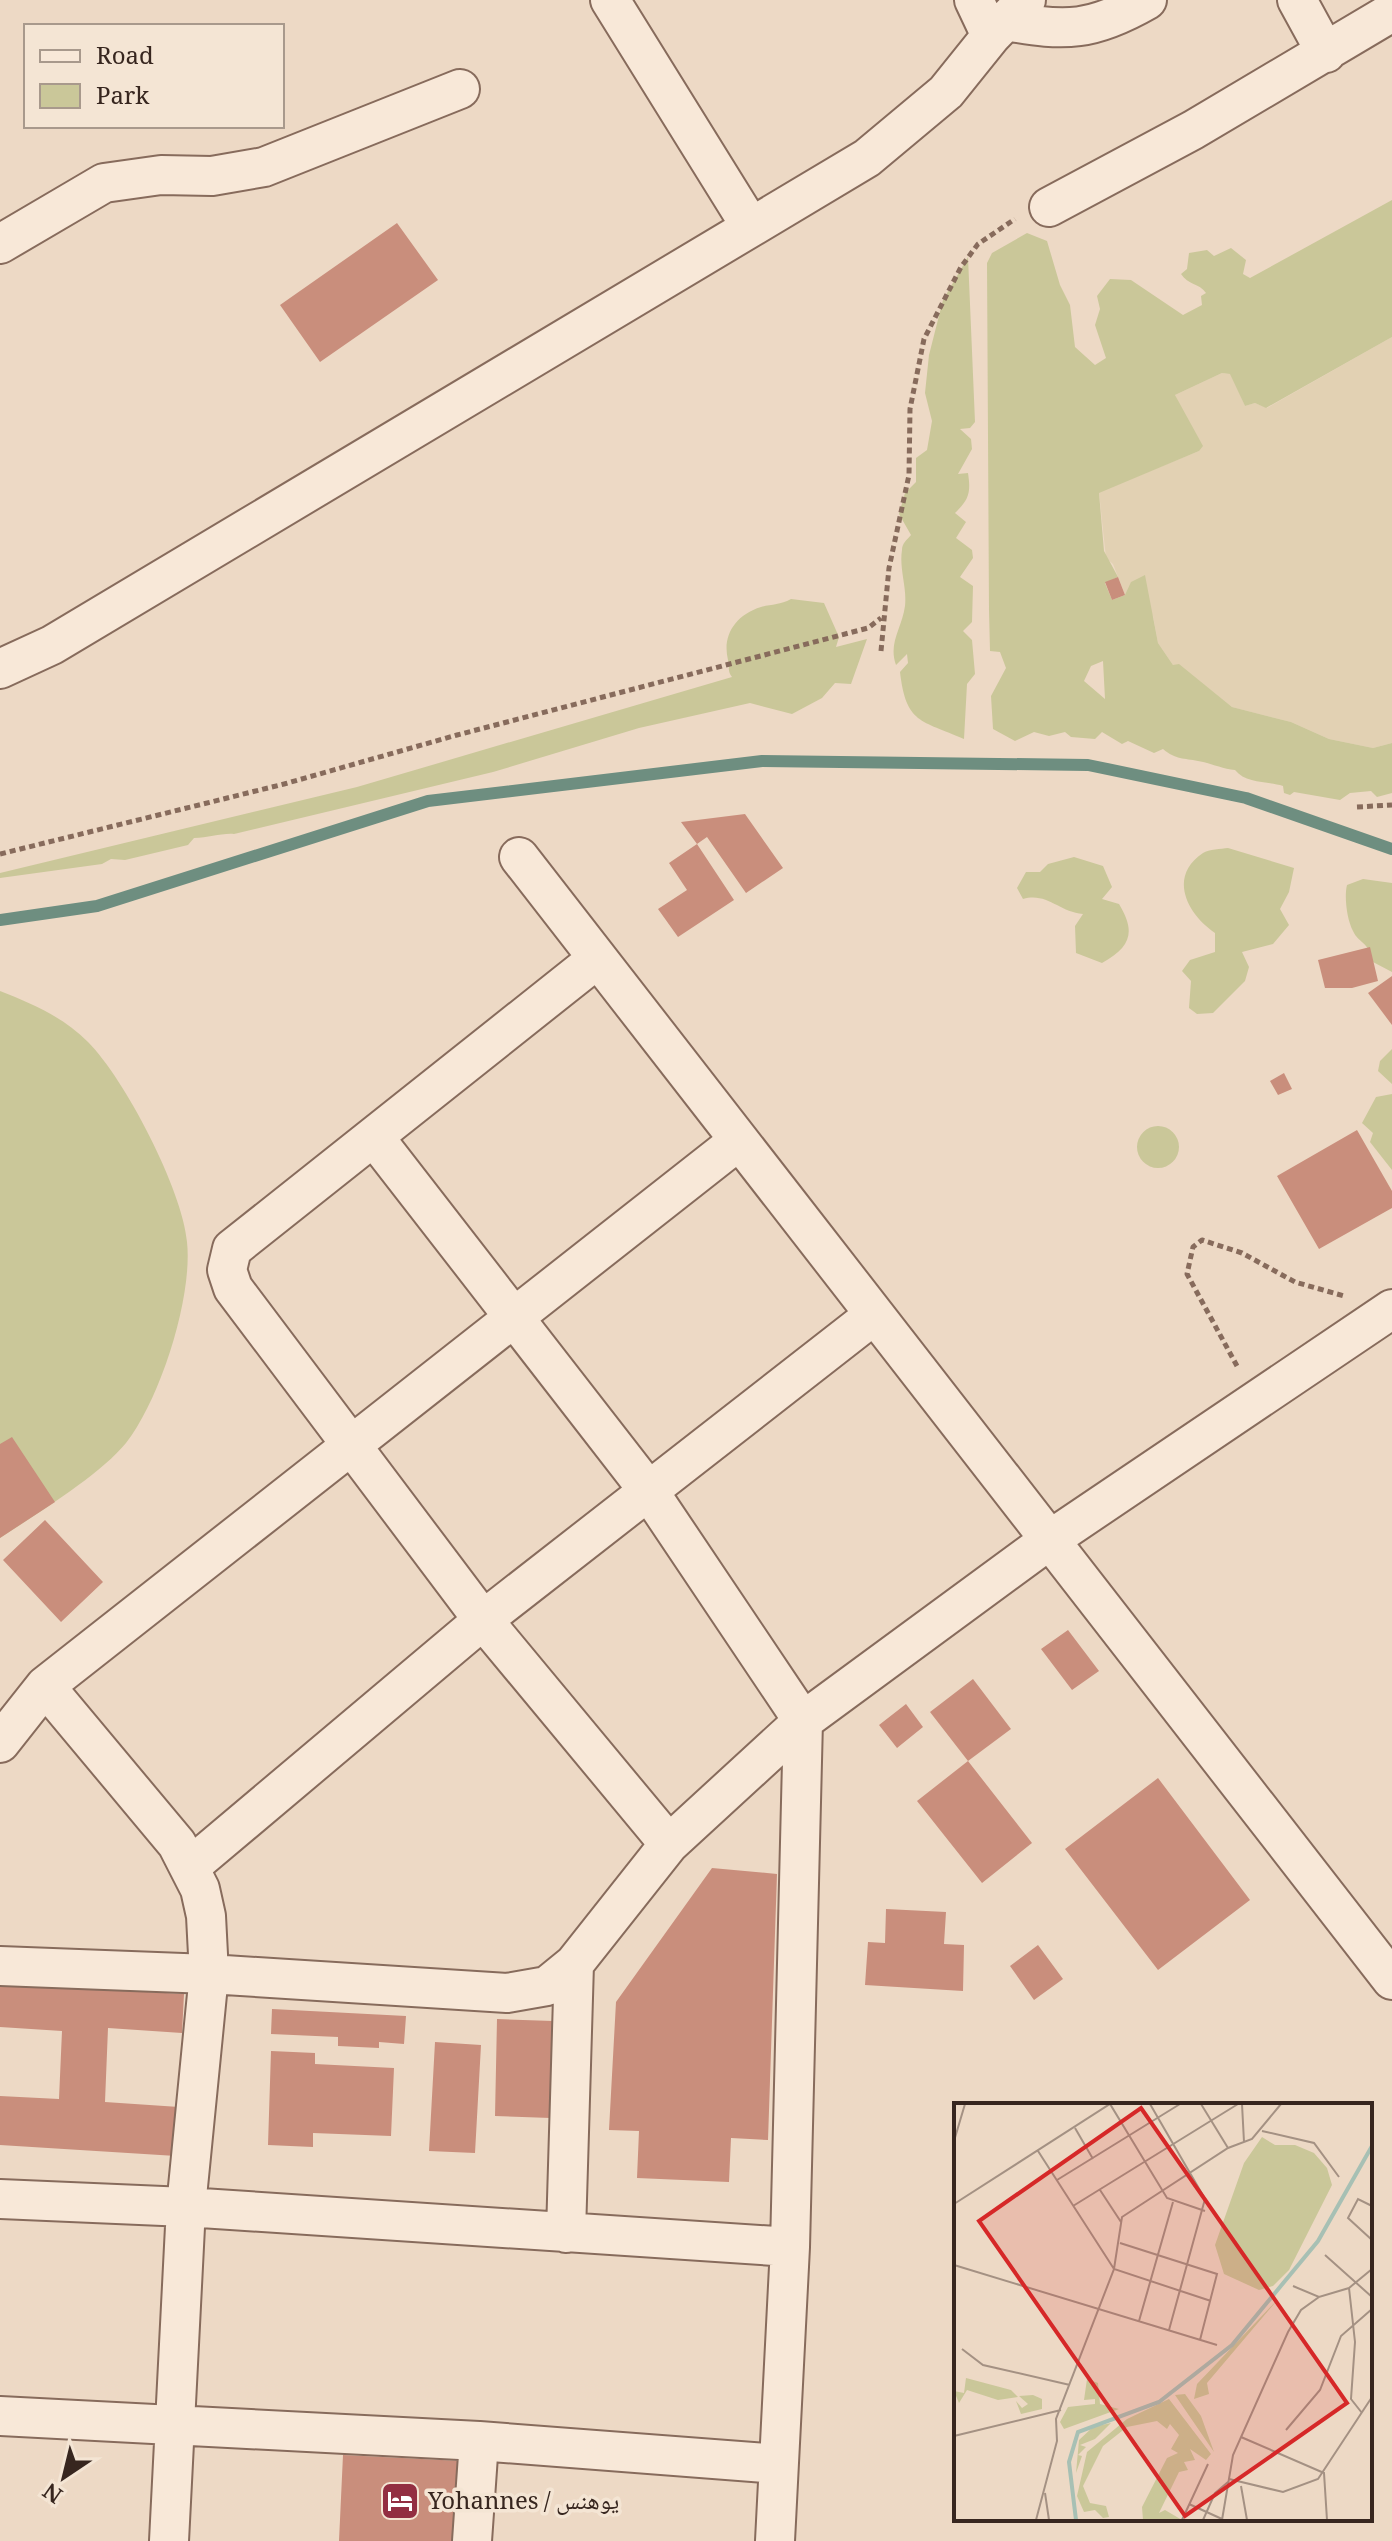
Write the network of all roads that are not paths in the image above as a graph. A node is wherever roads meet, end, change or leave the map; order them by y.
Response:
1 (610, 0) edge
2 (974, 0) edge
3 (1147, 0) edge
4 (1297, 0) edge
5 (1392, 12) edge
6 (1008, 19) edge
7 (1326, 53) junction
8 (460, 89) dead end
9 (1049, 207) road end
10 (751, 227) junction
11 (0, 244) edge
12 (0, 669) edge
13 (519, 857) dead end
14 (597, 959) junction
15 (374, 1137) junction
16 (737, 1142) junction
17 (1392, 1309) edge
18 (512, 1315) junction
19 (874, 1315) junction
20 (352, 1447) junction
21 (648, 1490) junction
22 (1048, 1541) junction
23 (483, 1620) junction
24 (45, 1686) junction
25 (803, 1721) junction
26 (0, 1743) edge
27 (669, 1844) junction
28 (191, 1866) junction
29 (574, 1964) junction
30 (0, 1966) edge
31 (209, 1974) junction
32 (1392, 1980) edge
33 (0, 2199) edge
34 (186, 2207) junction
35 (566, 2233) junction
36 (790, 2247) junction
37 (0, 2416) edge
38 (173, 2425) junction
39 (479, 2441) junction
40 (778, 2464) junction
41 (169, 2541) edge
42 (472, 2541) edge
43 (775, 2541) edge

1 - 10 street
2 - 6 street
3 - 6 street
4 - 7 street
5 - 7 street
6 - 10 street
7 - 9 street
8 - 11 street
10 - 12 street
13 - 14 street
14 - 15 street
14 - 16 street
15 - 18 street
15 - 20 street
16 - 18 street
16 - 19 street
17 - 22 street
18 - 20 street
18 - 21 street
19 - 21 street
19 - 22 street
20 - 23 street
20 - 24 street
21 - 23 street
21 - 25 street
22 - 25 street
22 - 32 street
23 - 27 street
23 - 28 street
24 - 26 street
24 - 28 street
25 - 27 street
25 - 36 street
27 - 29 street
28 - 31 street
29 - 31 street
29 - 35 street
30 - 31 street
31 - 34 street
33 - 34 street
34 - 35 street
34 - 38 street
35 - 36 street
36 - 40 street
37 - 38 street
38 - 39 street
38 - 41 street
39 - 40 street
39 - 42 street
40 - 43 street

